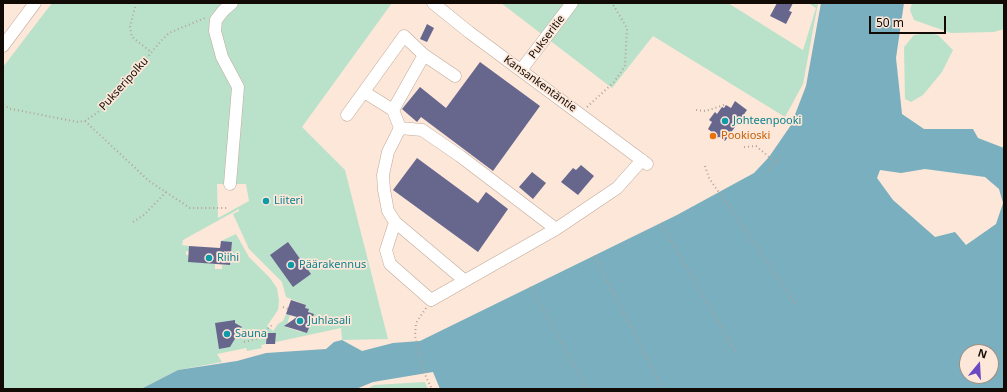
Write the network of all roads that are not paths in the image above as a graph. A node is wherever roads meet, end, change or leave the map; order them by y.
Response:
1 (35, 3) edge
2 (232, 3) edge
3 (433, 3) edge
4 (572, 3) edge
5 (3, 46) edge
6 (424, 55) junction
7 (521, 70) junction
8 (455, 76) dead end
9 (364, 92) junction
10 (393, 110) junction
11 (347, 116) dead end
12 (400, 128) junction
13 (230, 184) dead end
14 (395, 222) junction
15 (556, 229) junction
16 (465, 281) junction

1 - 5 street
2 - 13 street
3 - 7 street, Kansankentäntie
4 - 7 street, Pukseritie
6 - 8 street
6 - 9 street
6 - 10 street
7 - 15 street, Kansankentäntie
9 - 10 street
9 - 11 street
10 - 12 street
12 - 14 street
12 - 15 street
14 - 16 street
14 - 16 street
15 - 16 street

